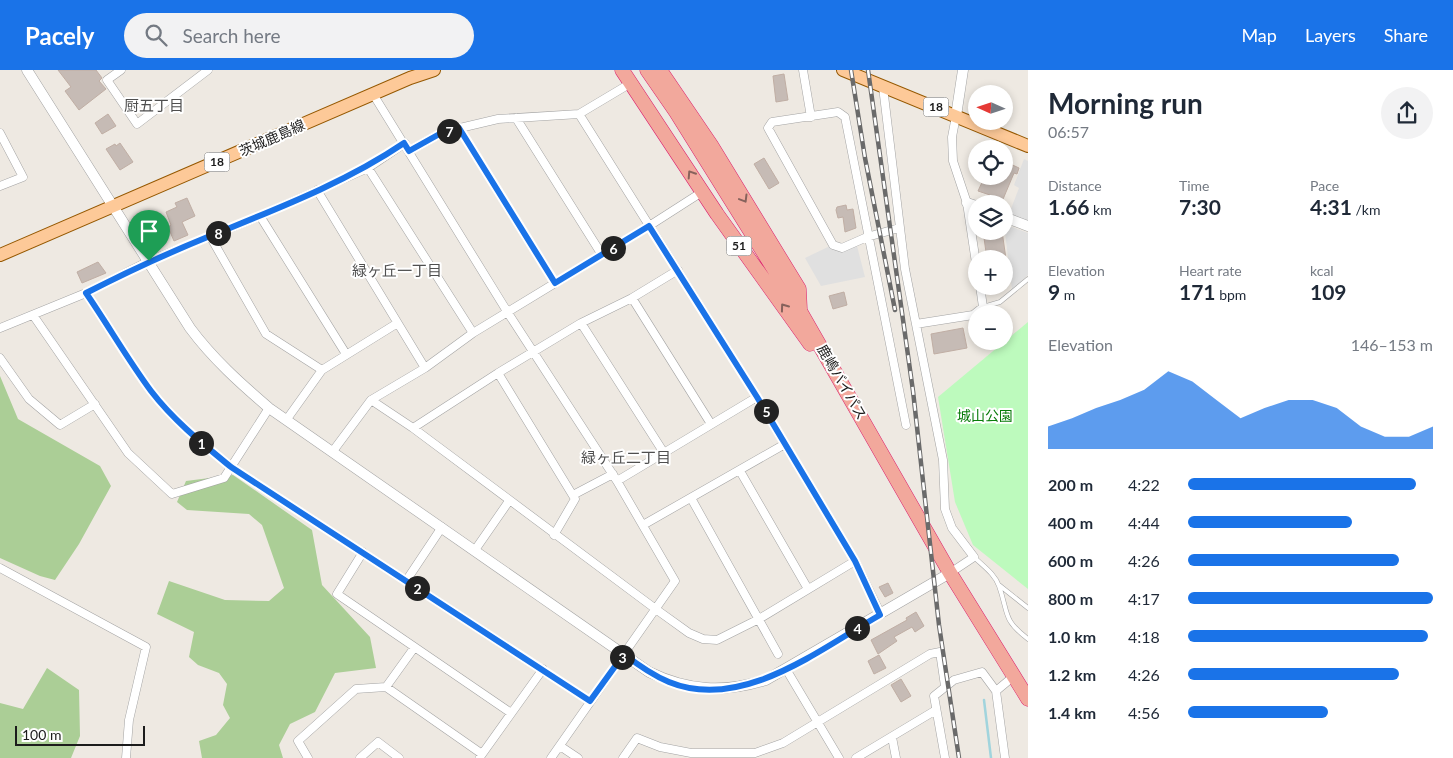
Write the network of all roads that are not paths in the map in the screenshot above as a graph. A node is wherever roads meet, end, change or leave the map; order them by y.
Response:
1 (27, 70) edge
2 (121, 70) edge
3 (208, 70) edge
4 (434, 70) edge
5 (622, 70) edge
6 (647, 70) edge
7 (660, 70) edge
8 (803, 70) edge
9 (843, 70) edge
10 (963, 70) edge
11 (632, 82) junction
12 (883, 86) junction
13 (373, 94) junction
14 (579, 114) junction
15 (956, 116) junction
16 (811, 117) junction
17 (516, 118) junction
18 (459, 128) junction
19 (0, 133) edge
20 (404, 143) junction
21 (1028, 146) edge
22 (409, 151) junction
23 (368, 168) junction
24 (0, 186) edge
25 (317, 190) junction
26 (702, 192) junction
27 (968, 195) edge
28 (114, 207) junction
29 (260, 216) junction
30 (1013, 220) edge
31 (649, 226) junction
32 (1028, 226) edge
33 (899, 228) junction
34 (210, 236) junction
35 (868, 236) junction
36 (0, 255) edge
37 (602, 255) junction
38 (149, 261) junction
39 (678, 270) junction
40 (1028, 278) edge
41 (555, 283) junction
42 (86, 293) junction
43 (632, 298) junction
44 (990, 305) edge
45 (800, 311) junction
46 (508, 313) junction
47 (33, 315) junction
48 (968, 316) edge
49 (581, 323) junction
50 (396, 324) junction
51 (916, 324) junction
52 (0, 328) edge
53 (473, 333) junction
54 (534, 353) junction
55 (346, 354) junction
56 (0, 358) edge
57 (425, 368) junction
58 (322, 370) junction
59 (498, 373) junction
60 (757, 397) junction
61 (371, 400) junction
62 (95, 404) junction
63 (270, 408) junction
64 (863, 418) junction
65 (287, 419) junction
66 (711, 424) junction
67 (906, 426) dead end
68 (413, 428) junction
69 (785, 444) junction
70 (334, 451) junction
71 (664, 453) junction
72 (231, 467) junction
73 (740, 471) junction
74 (615, 477) junction
75 (573, 495) junction
76 (690, 498) junction
77 (509, 501) junction
78 (643, 525) junction
79 (442, 527) junction
80 (554, 535) junction
81 (475, 550) junction
82 (363, 552) junction
83 (974, 557) junction
84 (855, 561) junction
85 (0, 568) edge
86 (950, 574) junction
87 (406, 581) junction
88 (999, 585) junction
89 (808, 589) junction
90 (1028, 608) edge
91 (657, 610) junction
92 (880, 615) junction
93 (759, 619) junction
94 (1028, 639) edge
95 (414, 648) junction
96 (624, 654) junction
97 (778, 654) dead end
98 (542, 669) junction
99 (786, 669) junction
100 (1014, 676) junction
101 (945, 686) junction
102 (386, 687) junction
103 (996, 691) junction
104 (1028, 700) edge
105 (590, 701) junction
106 (936, 710) junction
107 (511, 713) junction
108 (818, 720) junction
109 (892, 737) junction
110 (560, 746) junction
111 (726, 755) edge
112 (481, 756) edge
113 (126, 758) edge
114 (308, 758) edge
115 (360, 758) edge
116 (400, 758) edge
117 (551, 758) edge
118 (578, 758) edge
119 (623, 758) edge
120 (839, 758) edge
121 (856, 758) edge
122 (896, 758) edge
123 (945, 758) edge
124 (1005, 758) edge

1 - 28 street
2 - 3 street
4 - 13 main road, 茨城鹿島線 / 18
5 - 11 highway, 51
6 - 45 highway, 鹿嶋バイパス / 51
7 -> 45 highway, 51
8 - 16 street
9 - 12 main road, 18
10 - 15 street
11 - 14 street
26 -> 11 highway, 51
12 - 15 main road, 18
12 - 33 street
13 - 20 street
13 - 28 main road, 茨城鹿島線 / 18
14 - 17 street
14 - 31 street
15 - 21 main road, 18
15 - 27 street
16 - 35 street
16 - 35 street
17 - 18 street
17 - 37 street
18 - 22 street
18 - 41 street
19 - 24 street
20 - 22 street
20 - 23 street
22 - 46 street
23 - 25 street
23 - 53 street
25 - 29 street
25 - 50 street
26 - 31 street
64 -> 26 highway, 51
28 - 36 main road, 茨城鹿島線 / 18
28 - 38 street
29 - 34 street
29 - 55 street
30 - 32 street
31 - 37 street
31 - 39 street
33 - 35 street
33 - 51 street
34 - 38 street
34 - 58 street
35 - 67 street
37 - 41 street
38 - 42 street
38 - 63 street
39 - 43 street
39 - 60 street
40 - 44 lane
41 - 46 street
42 - 47 street
42 - 72 street
43 - 49 street
43 - 66 street
45 - 64 highway, 鹿嶋バイパス / 51
46 - 53 street
46 - 54 street
47 - 52 street
47 - 62 street
48 - 51 street
49 - 54 street
49 - 71 street
50 - 55 street
50 - 57 street
51 - 83 street
53 - 57 street
54 - 59 street
54 - 74 street
55 - 58 street
56 - 62 street
57 - 61 street
58 - 65 street
59 - 68 street
59 - 75 street
60 - 66 street
60 - 69 street
61 - 68 street
61 - 70 street
62 - 72 street
63 - 65 street
63 - 72 street
64 - 86 highway, 鹿嶋バイパス / 51
65 - 70 street
66 - 71 street
68 - 77 street
69 - 73 street
69 - 84 street
70 - 79 street
71 - 74 street
72 - 82 street
73 - 76 street
73 - 89 street
74 - 75 street
74 - 78 street
75 - 80 street
76 - 78 street
76 - 93 street
77 - 80 street
77 - 81 street
78 - 91 street
79 - 81 street
79 - 87 street
80 - 91 street
81 - 96 street
82 - 87 street
82 - 95 street
83 - 86 street
83 - 88 lane
84 - 89 street
84 - 92 street
85 - 113 street
86 - 92 street
86 - 100 highway, 鹿嶋バイパス / 51
87 - 98 street
88 - 90 lane
88 - 94 lane
89 - 93 street
91 - 93 street
91 - 96 street
92 - 99 street
93 - 97 street
95 - 102 street
95 - 107 street
96 - 99 street
96 - 105 street
98 - 105 street
98 - 107 street
99 - 108 street
100 - 103 street
100 - 104 highway, 鹿嶋バイパス / 51
101 - 103 street
101 - 106 street
101 - 108 street
102 - 112 street
102 - 114 street
103 - 124 street
105 - 110 street
106 - 109 street
106 - 123 street
107 - 112 street
108 - 111 street
108 - 120 street
109 - 121 street
109 - 122 street
110 - 117 street
110 - 118 street
111 - 119 street
115 - 116 street

